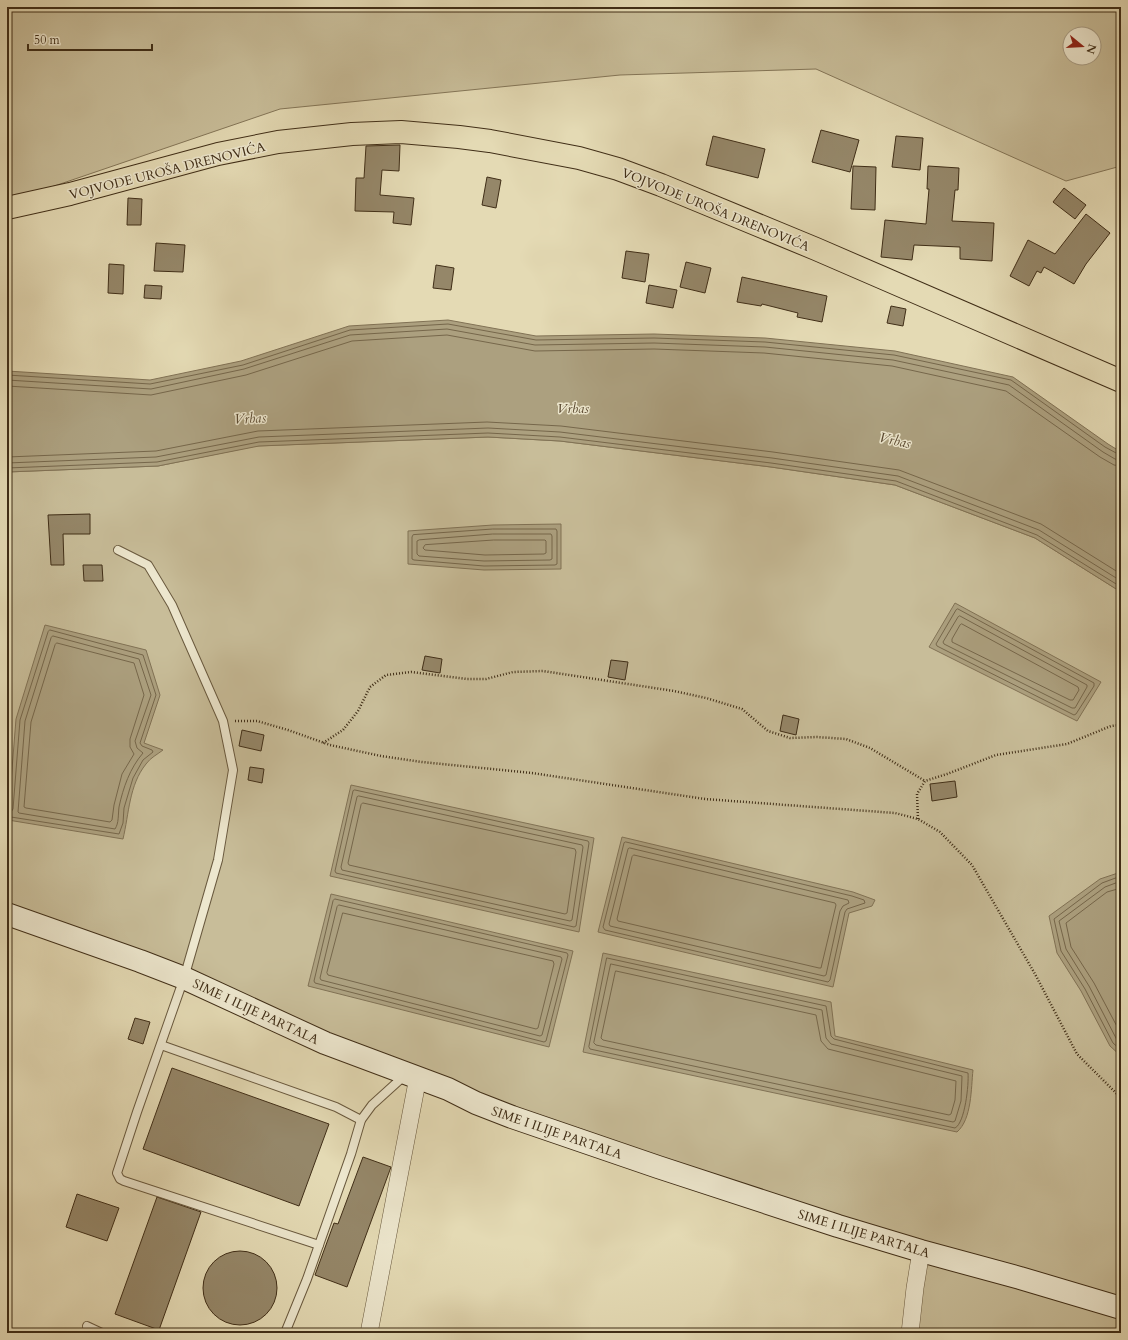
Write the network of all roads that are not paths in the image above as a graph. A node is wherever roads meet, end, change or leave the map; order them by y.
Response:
1 (7, 208) edge
2 (1121, 381) edge
3 (118, 550) dead end
4 (7, 914) edge
5 (184, 978) junction
6 (161, 1045) junction
7 (412, 1076) junction
8 (361, 1120) junction
9 (319, 1245) junction
10 (921, 1251) junction
11 (1121, 1308) edge
12 (87, 1326) dead end
13 (102, 1333) edge
14 (285, 1333) edge
15 (369, 1333) edge
16 (910, 1333) edge

1 - 2 main road, VOJVODE UROŠA DRENOVIĆA
3 - 5 lane
4 - 5 street, SIME I ILIJE PARTALA
5 - 6 lane
5 - 7 street, SIME I ILIJE PARTALA
6 - 8 lane
6 - 9 lane
7 - 8 lane
7 - 10 street, SIME I ILIJE PARTALA
7 - 15 street
8 - 9 lane
9 - 14 lane
10 - 11 street, SIME I ILIJE PARTALA
10 - 16 street
12 - 13 lane

